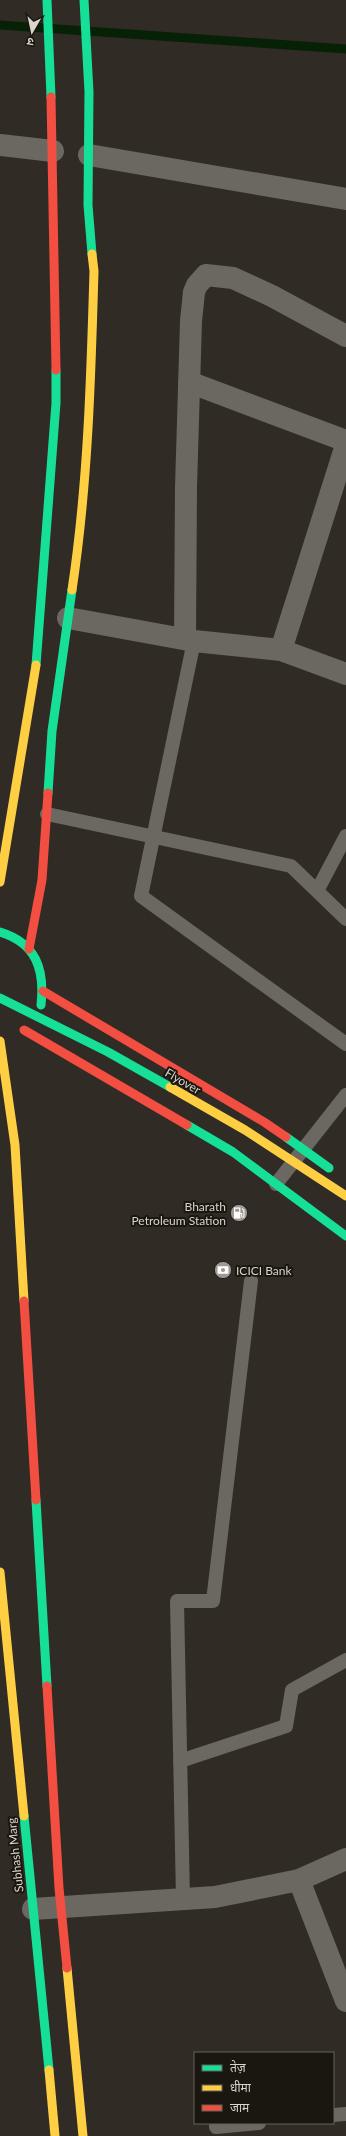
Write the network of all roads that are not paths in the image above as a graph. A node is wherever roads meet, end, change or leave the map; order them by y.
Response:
1 (47, 0) edge
2 (84, 0) edge
3 (0, 145) edge
4 (53, 151) junction
5 (89, 155) junction
6 (346, 199) edge
7 (346, 336) edge
8 (189, 382) junction
9 (346, 441) edge
10 (346, 445) edge
11 (68, 618) junction
12 (189, 640) junction
13 (281, 650) junction
14 (346, 674) edge
15 (47, 814) junction
16 (4, 832) edge
17 (154, 836) junction
18 (346, 836) edge
19 (0, 882) edge
20 (317, 891) junction
21 (346, 919) edge
22 (0, 932) edge
23 (30, 949) junction
24 (43, 991) junction
25 (0, 998) edge
26 (24, 1030) junction
27 (5, 1040) edge
28 (346, 1044) edge
29 (346, 1096) edge
30 (303, 1150) junction
31 (340, 1175) dead end
32 (276, 1184) junction
33 (346, 1196) edge
34 (346, 1236) edge
35 (251, 1281) dead end
36 (0, 1572) edge
37 (346, 1660) edge
38 (7, 1712) edge
39 (180, 1761) junction
40 (346, 1859) edge
41 (300, 1880) junction
42 (182, 1899) junction
43 (60, 1907) junction
44 (33, 1909) junction
45 (346, 2001) edge
46 (346, 2114) edge
47 (334, 2115) edge
48 (248, 2124) edge
49 (216, 2127) dead end
50 (55, 2136) edge
51 (84, 2136) edge

1 - 4 main road
2 - 5 main road
3 - 4 street
4 - 16 main road
5 - 6 street
5 - 11 main road
7 - 8 street
8 - 9 street
8 - 12 street
10 - 13 street
11 - 12 street
11 - 15 main road
12 - 13 street
12 - 17 lane
13 - 14 street
15 - 17 lane
15 - 23 main road
16 - 19 main road
17 - 20 lane
17 - 28 lane
18 - 20 lane
20 - 21 lane
22 - 23 main road
23 - 24 main road
24 - 26 main road
24 - 30 main road
25 - 33 main road, Flyover
26 - 27 main road
26 - 32 main road
27 - 43 main road
29 - 30 lane
30 - 31 main road
30 - 32 lane
32 - 34 main road
35 - 39 lane
36 - 38 main road, Subhash Marg
37 - 39 lane
38 - 44 main road, Subhash Marg
39 - 42 lane
40 - 41 street
41 - 42 street
41 - 45 street
42 - 43 street
43 - 44 street
43 - 51 main road
44 - 50 main road, Subhash Marg
46 - 47 lane
48 - 49 lane

